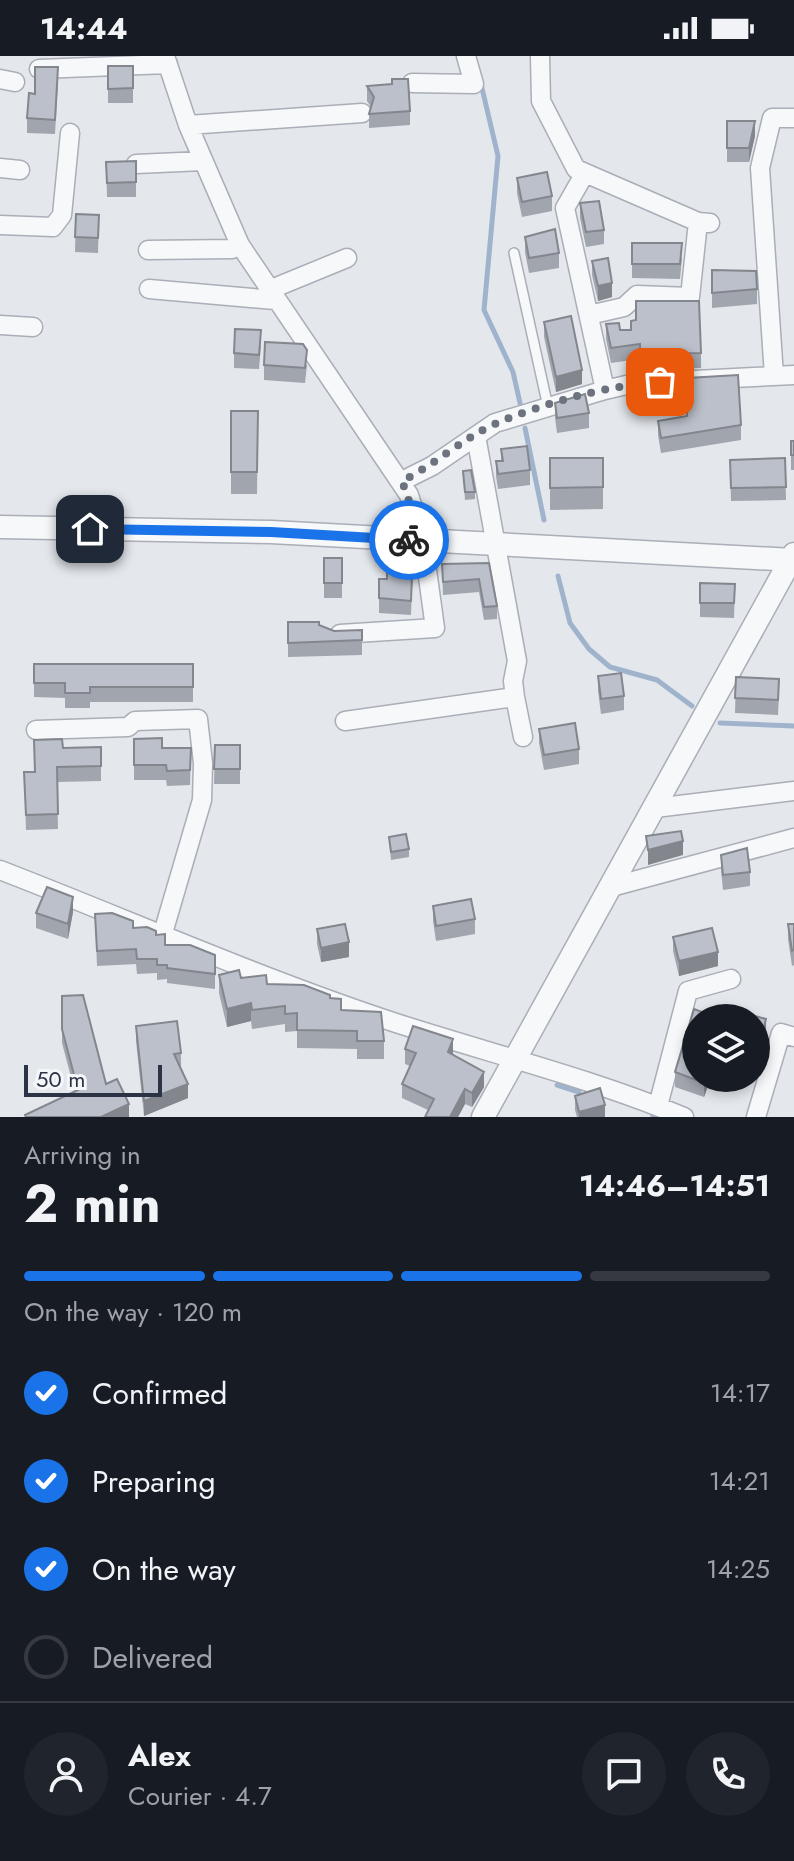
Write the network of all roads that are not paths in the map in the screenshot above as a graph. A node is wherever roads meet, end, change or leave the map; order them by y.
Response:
1 (466, 56) edge
2 (540, 56) edge
3 (167, 60) edge
4 (39, 69) edge
5 (412, 83) edge
6 (362, 113) dead end
7 (794, 118) edge
8 (188, 125) junction
9 (70, 133) dead end
10 (203, 161) junction
11 (136, 164) edge
12 (0, 168) edge
13 (20, 170) dead end
14 (585, 173) junction
15 (0, 225) edge
16 (240, 245) junction
17 (148, 250) dead end
18 (514, 253) dead end
19 (347, 258) dead end
20 (149, 289) dead end
21 (272, 295) junction
22 (589, 315) junction
23 (0, 325) edge
24 (33, 327) dead end
25 (794, 375) edge
26 (774, 376) junction
27 (605, 390) junction
28 (548, 407) junction
29 (476, 436) junction
30 (402, 481) junction
31 (0, 527) edge
32 (423, 541) junction
33 (497, 545) junction
34 (793, 558) edge
35 (334, 634) edge
36 (515, 697) junction
37 (345, 721) dead end
38 (36, 730) dead end
39 (523, 737) dead end
40 (794, 791) edge
41 (655, 808) junction
42 (794, 838) edge
43 (0, 870) edge
44 (611, 887) junction
45 (163, 933) junction
46 (731, 979) dead end
47 (794, 1037) edge
48 (515, 1059) junction
49 (658, 1106) junction
50 (483, 1117) edge
51 (684, 1117) edge
52 (756, 1117) edge

1 - 5 street
2 - 14 street
3 - 4 street
3 - 8 street
6 - 8 street
7 - 26 street
8 - 10 street
9 - 15 street
10 - 11 street
10 - 16 street
12 - 13 street
14 - 22 street
14 - 22 street
16 - 17 street
16 - 21 street
18 - 28 lane
19 - 21 street
20 - 21 street
21 - 30 street
22 - 27 street
23 - 24 street
25 - 26 street
26 - 27 street
27 - 28 street
28 - 29 street
29 - 30 street
29 - 33 street
30 - 32 street
31 - 32 street
32 - 33 street
32 - 35 street
33 - 34 street
33 - 36 street
34 - 41 street
36 - 37 street
36 - 39 street
38 - 45 street
40 - 41 street
41 - 44 street
42 - 44 street
43 - 45 street
44 - 48 street
45 - 48 street
46 - 49 street
47 - 52 street
48 - 49 street
48 - 50 street
49 - 51 street

